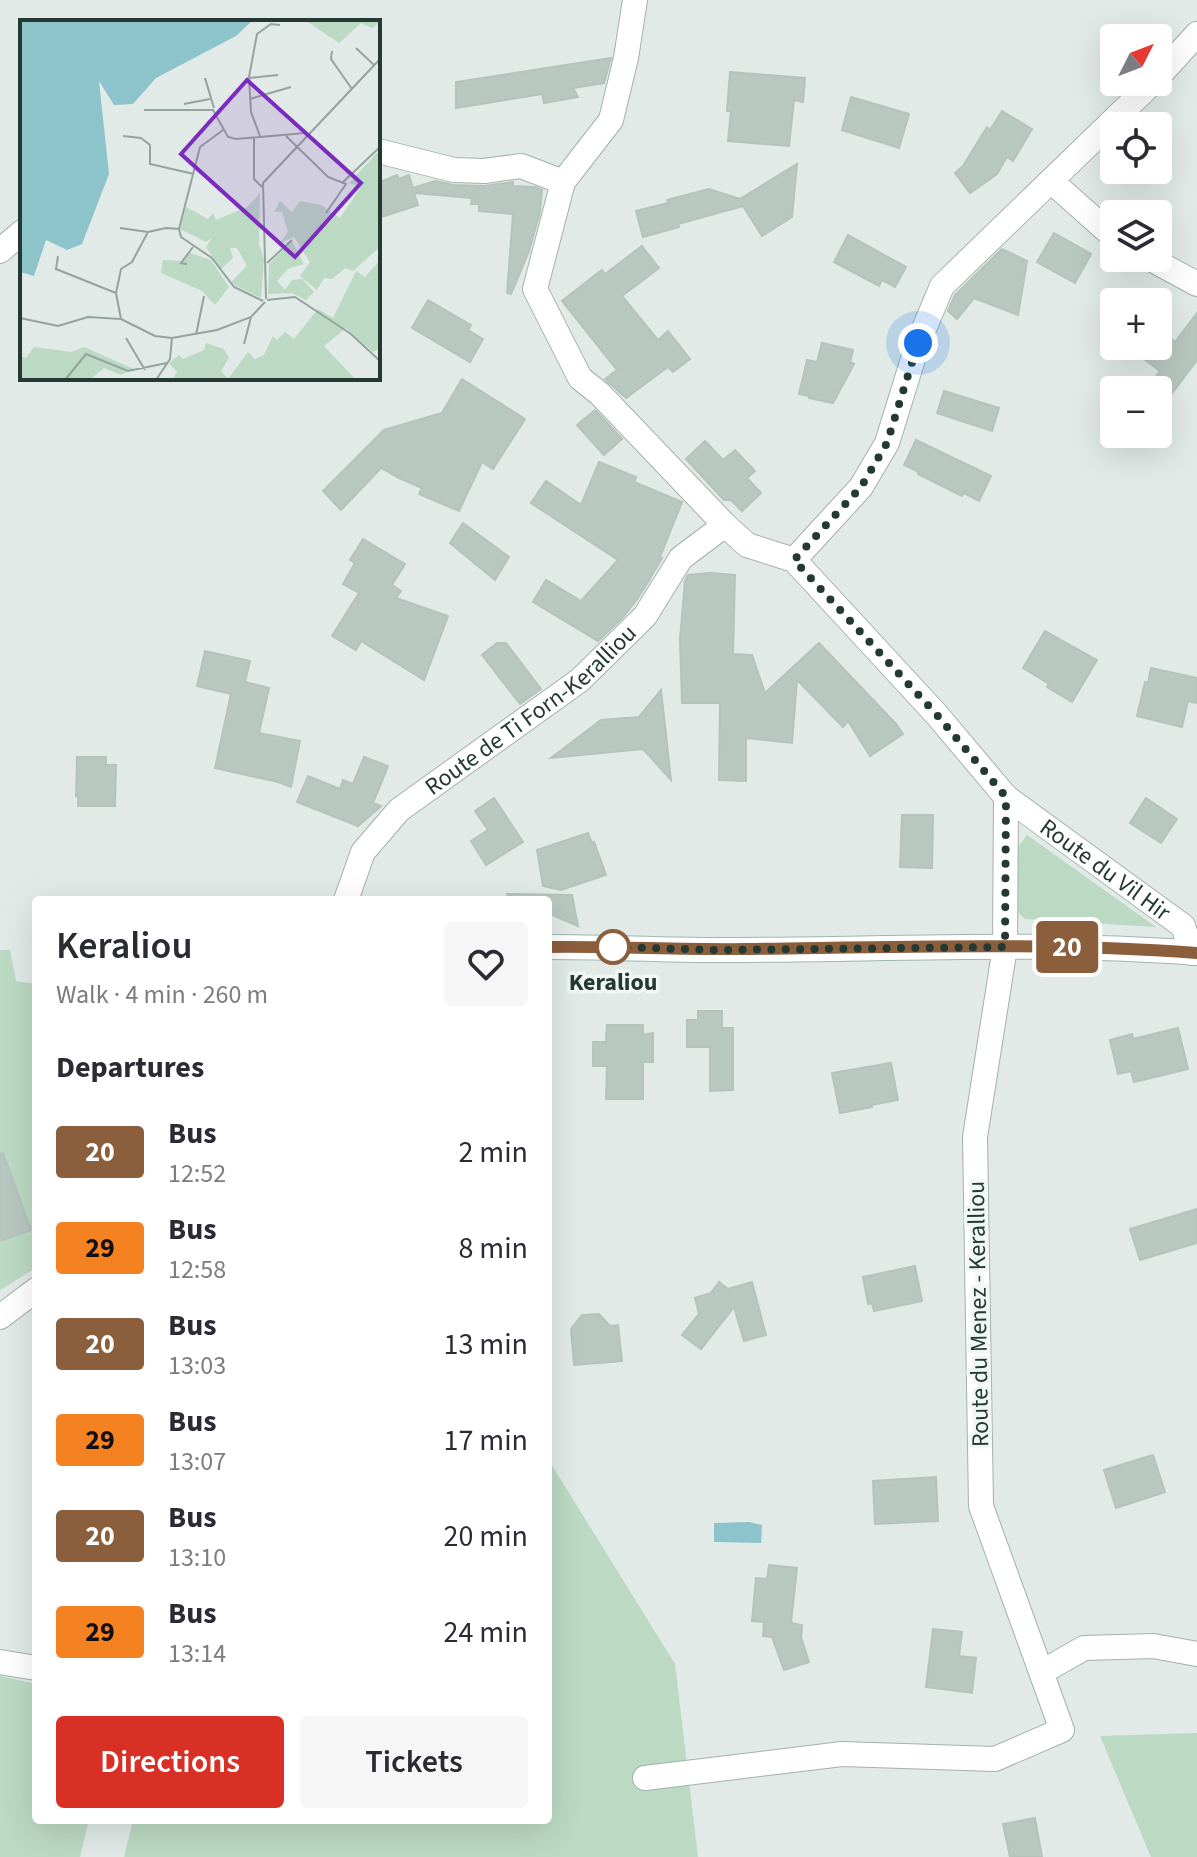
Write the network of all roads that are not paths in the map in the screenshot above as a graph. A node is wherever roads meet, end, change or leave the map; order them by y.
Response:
1 (635, 0) edge
2 (1197, 34) edge
3 (1172, 62) edge
4 (1139, 96) edge
5 (380, 152) edge
6 (1051, 181) junction
7 (563, 182) junction
8 (1100, 225) edge
9 (20, 234) edge
10 (0, 251) edge
11 (1172, 270) edge
12 (1197, 284) edge
13 (725, 525) junction
14 (794, 560) junction
15 (1006, 797) junction
16 (347, 896) edge
17 (552, 947) edge
18 (1005, 947) junction
19 (1195, 953) edge
20 (32, 1293) edge
21 (0, 1317) edge
22 (1197, 1654) edge
23 (0, 1662) edge
24 (32, 1667) edge
25 (1042, 1672) junction
26 (645, 1778) dead end

1 - 7 street
2 - 3 street
4 - 6 street
5 - 7 street
6 - 8 street
6 - 14 street
7 - 13 street
9 - 10 street
11 - 12 street
13 - 14 street
13 - 16 street, Route de Ti Forn-Keralliou
14 - 15 street, Route du Vil Hir
15 - 18 street, Route du Menez - Keralliou
15 - 19 street, Route du Vil Hir
17 - 18 street
18 - 19 street
18 - 25 street, Route du Menez - Keralliou
20 - 21 street
22 - 25 street
23 - 24 street
25 - 26 street, Route du Menez - Keralliou

